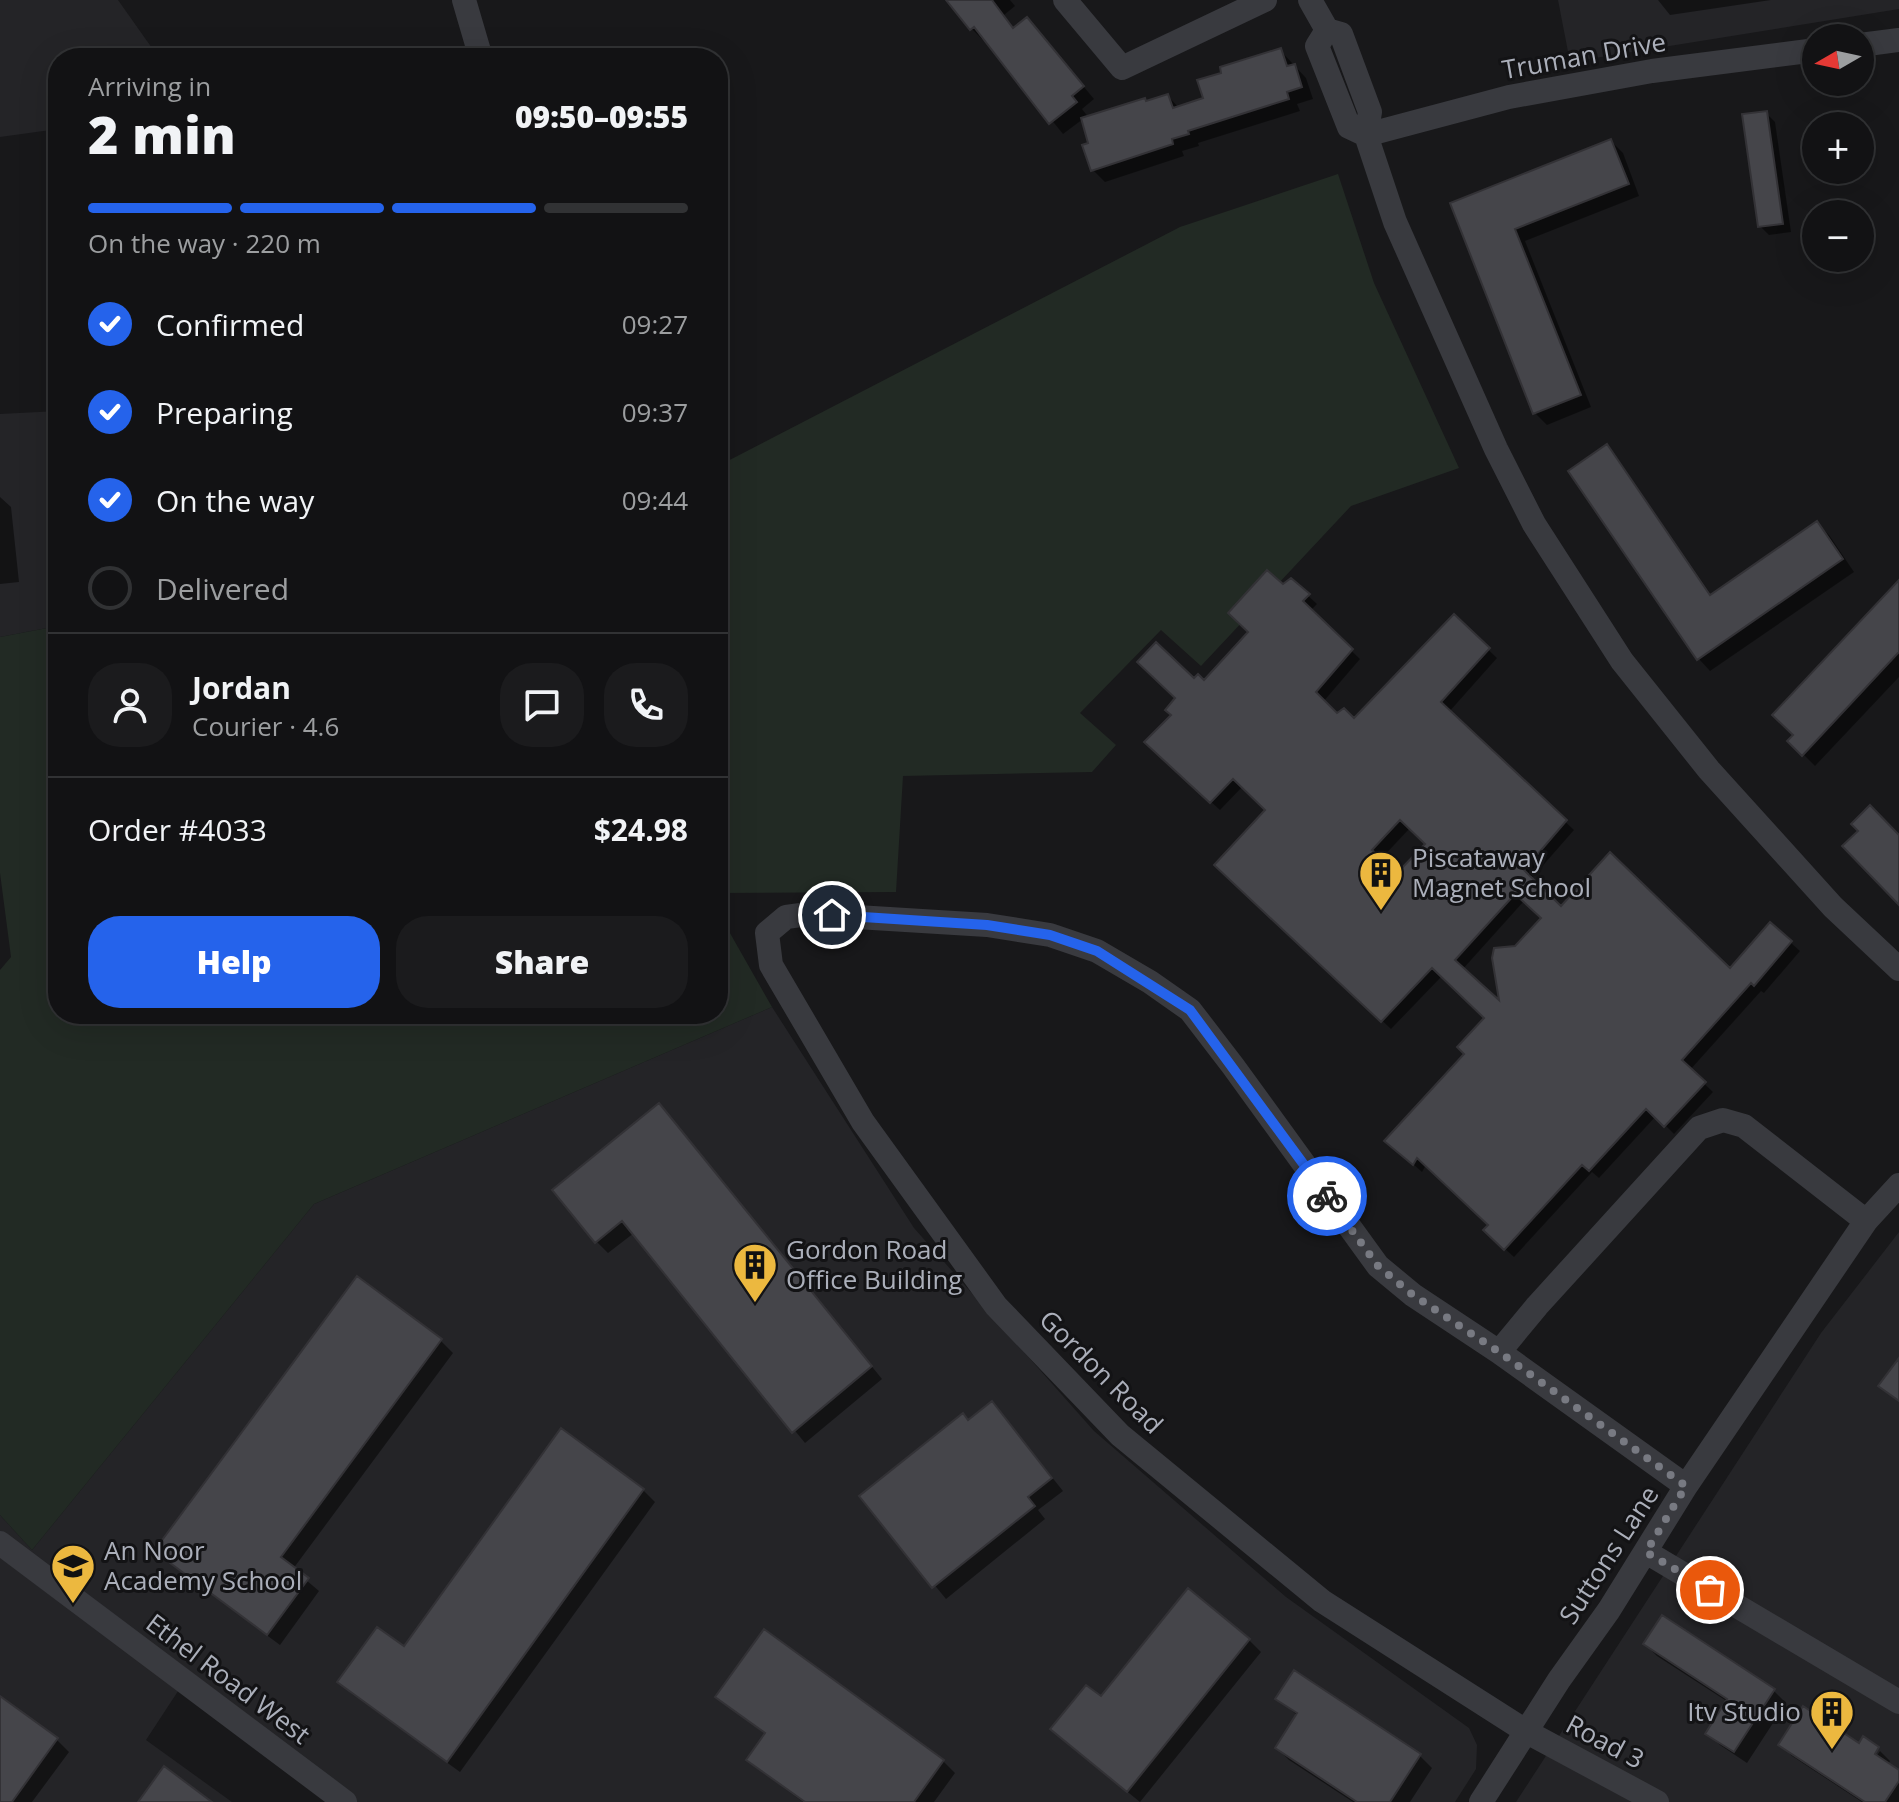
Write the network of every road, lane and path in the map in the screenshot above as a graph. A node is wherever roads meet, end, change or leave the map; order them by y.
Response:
1 (464, 0) edge
2 (1065, 0) edge
3 (1265, 0) edge
4 (1310, 0) edge
5 (1899, 40) edge
6 (1874, 43) edge
7 (478, 48) edge
8 (1802, 52) edge
9 (1366, 135) junction
10 (1899, 969) edge
11 (1899, 1185) edge
12 (1866, 1221) junction
13 (1499, 1352) junction
14 (1686, 1486) junction
15 (0, 1543) edge
16 (1646, 1552) junction
17 (1899, 1702) edge
18 (1527, 1732) junction
19 (345, 1802) edge
20 (1481, 1802) edge
21 (1657, 1802) edge

1 - 7 street
2 - 3 street
4 - 9 street
5 - 6 street
8 - 9 street, Truman Drive
9 - 10 street
11 - 12 street, Suttons Lane
12 - 13 street
12 - 14 street, Suttons Lane
13 - 14 street
13 - 18 street, Gordon Road
14 - 16 street, Suttons Lane
15 - 19 street, Ethel Road West
16 - 17 street
16 - 18 street, Suttons Lane
18 - 20 street, Suttons Lane
18 - 21 street, Road 3

